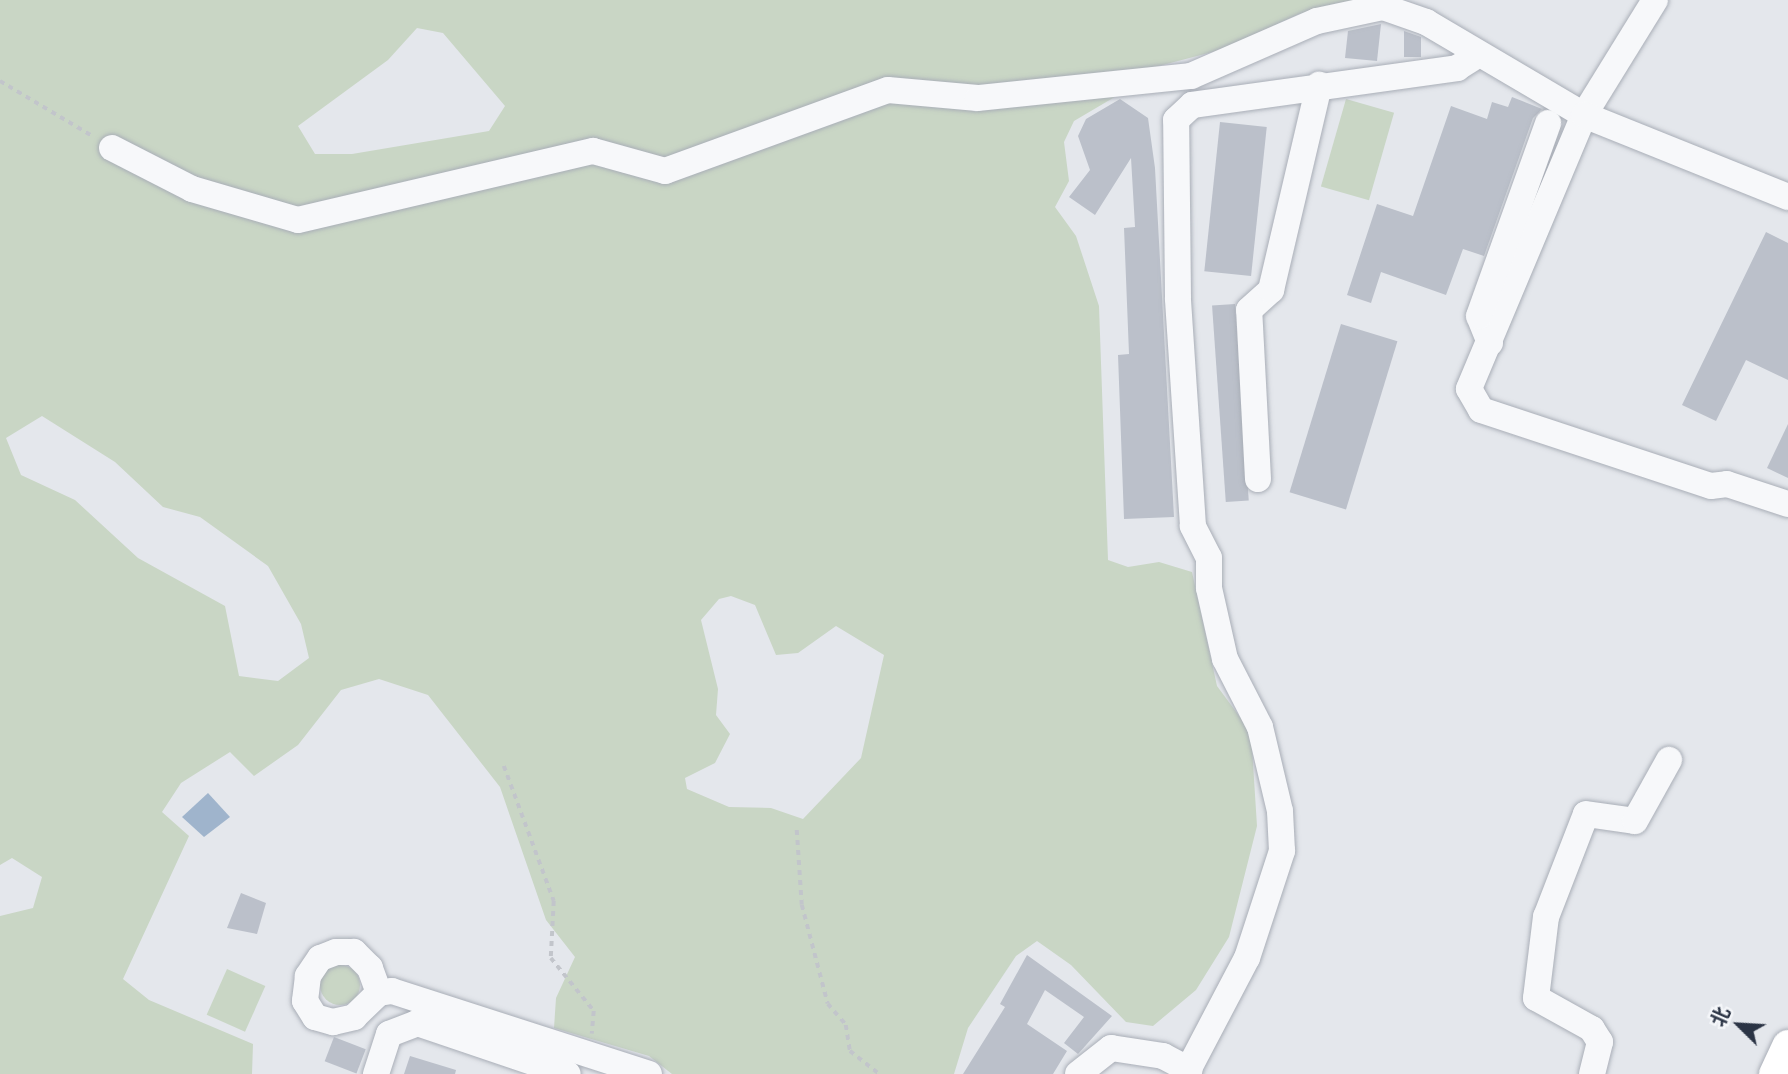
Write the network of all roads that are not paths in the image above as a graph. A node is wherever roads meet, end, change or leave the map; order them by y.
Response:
1 (1655, 0) edge
2 (1476, 56) junction
3 (1319, 85) junction
4 (1584, 115) junction
5 (1548, 123) dead end
6 (112, 148) road end
7 (1788, 197) edge
8 (1490, 344) junction
9 (1258, 479) dead end
10 (1788, 504) edge
11 (1668, 760) dead end
12 (379, 993) dead end
13 (1788, 1046) edge
14 (1188, 1072) edge
15 (376, 1074) edge
16 (568, 1074) edge
17 (649, 1074) edge
18 (1078, 1074) edge
19 (1592, 1074) edge
20 (1775, 1074) edge

1 - 4 street
2 - 3 street
2 - 4 street
2 - 6 street
3 - 9 street
3 - 14 street
4 - 7 street
4 - 8 street
5 - 8 street
8 - 10 street
11 - 19 street
12 - 17 street
13 - 20 main road
14 - 18 street
15 - 16 street

